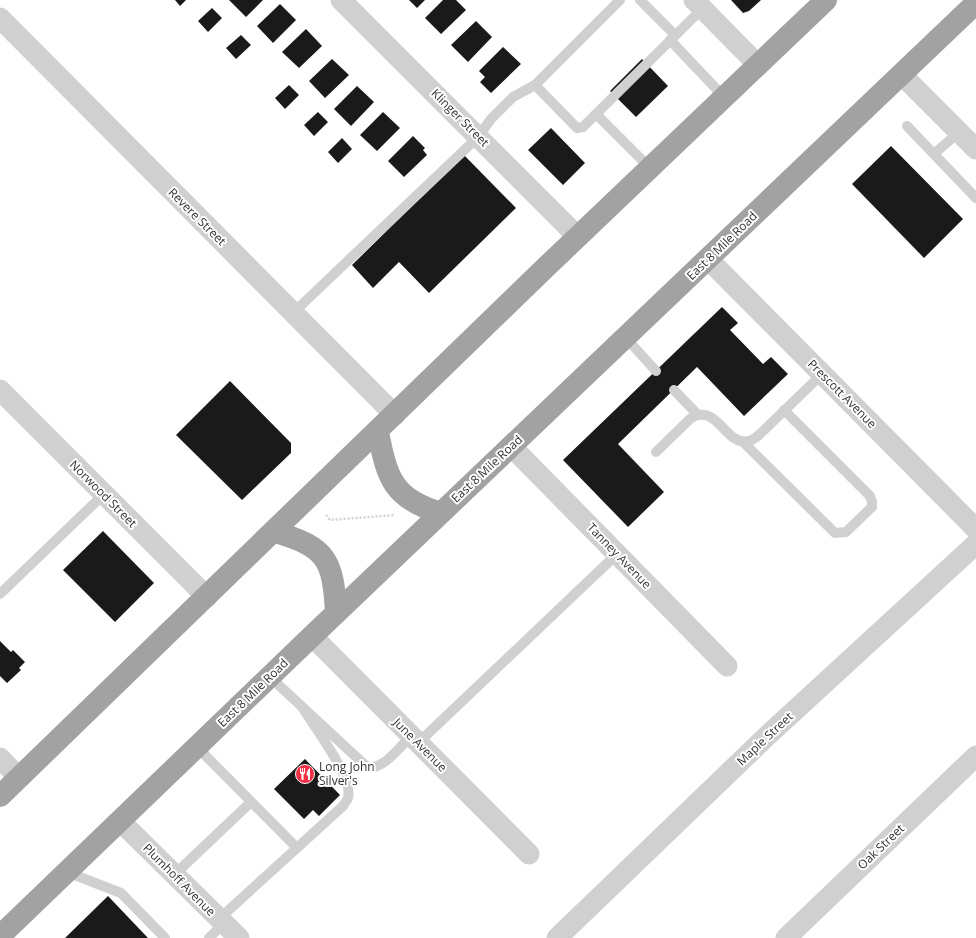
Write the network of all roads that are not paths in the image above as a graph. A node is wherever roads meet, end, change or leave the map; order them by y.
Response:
1 (340, 0) edge
2 (620, 0) edge
3 (640, 0) edge
4 (826, 0) edge
5 (976, 3) edge
6 (698, 4) edge
7 (0, 18) edge
8 (672, 38) junction
9 (758, 65) junction
10 (902, 75) junction
11 (535, 85) junction
12 (724, 97) junction
13 (596, 114) junction
14 (907, 126) dead end
15 (959, 132) junction
16 (478, 137) junction
17 (976, 149) edge
18 (934, 154) junction
19 (650, 168) junction
20 (976, 198) edge
21 (578, 237) junction
22 (708, 259) junction
23 (294, 314) junction
24 (626, 338) junction
25 (656, 371) dead end
26 (822, 374) junction
27 (0, 390) edge
28 (674, 390) dead end
29 (784, 410) junction
30 (395, 415) junction
31 (698, 415) junction
32 (378, 432) junction
33 (742, 441) junction
34 (511, 446) junction
35 (656, 452) dead end
36 (104, 494) junction
37 (441, 512) junction
38 (976, 530) edge
39 (275, 532) junction
40 (976, 544) edge
41 (617, 554) junction
42 (0, 594) edge
43 (207, 597) junction
44 (336, 612) junction
45 (312, 636) junction
46 (727, 666) dead end
47 (270, 677) junction
48 (302, 707) junction
49 (414, 739) junction
50 (197, 747) junction
51 (976, 756) edge
52 (0, 758) edge
53 (19, 778) junction
54 (0, 796) edge
55 (251, 802) junction
56 (120, 821) junction
57 (296, 847) junction
58 (529, 854) dead end
59 (67, 872) junction
60 (174, 875) junction
61 (221, 921) junction
62 (0, 936) edge
63 (165, 938) edge
64 (209, 938) edge
65 (239, 938) edge
66 (557, 938) edge
67 (786, 938) edge

1 - 16 street, Klinger Street
2 - 11 lane
3 - 8 lane
4 - 9 highway
5 - 10 highway, East 8 Mile Road
6 - 8 lane
6 - 9 street
7 - 23 street, Revere Street
8 - 12 lane
8 - 13 lane
9 - 12 highway
10 - 15 street
10 - 22 highway, East 8 Mile Road
11 - 13 lane
11 - 16 lane
12 - 19 highway
13 - 19 lane
14 - 18 lane
15 - 17 street
15 - 18 lane
16 - 21 street, Klinger Street
16 - 23 lane
18 - 20 lane
19 - 21 highway
21 - 30 highway
22 - 24 highway, East 8 Mile Road
22 - 26 street, Prescott Avenue
23 - 30 street, Revere Street
24 - 25 lane
24 - 34 highway, East 8 Mile Road
26 - 29 lane
26 - 38 street, Prescott Avenue
27 - 36 street, Norwood Street
28 - 31 lane
29 - 33 lane
29 - 33 lane
30 - 32 highway
31 - 33 lane
31 - 35 lane
32 - 37 highway
32 - 39 highway
34 - 37 highway, East 8 Mile Road
34 - 41 street, Tanney Avenue
36 - 42 lane
36 - 43 street, Norwood Street
37 - 44 highway, East 8 Mile Road
39 - 43 highway
39 - 44 highway
40 - 66 street, Maple Street
41 - 46 street, Tanney Avenue
41 - 49 lane
43 - 53 highway
44 - 45 highway, East 8 Mile Road
45 - 47 highway, East 8 Mile Road
45 - 49 street, June Avenue
47 - 48 lane
47 - 50 highway, East 8 Mile Road
48 - 49 lane
48 - 57 lane
49 - 58 street, June Avenue
50 - 55 lane
50 - 56 highway, East 8 Mile Road
51 - 67 street, Oak Street
52 - 53 street
53 - 54 highway
55 - 57 lane
55 - 60 lane
56 - 59 highway, East 8 Mile Road
56 - 60 street, Plumhoff Avenue
57 - 61 lane
59 - 62 highway, East 8 Mile Road
59 - 63 lane
60 - 61 street, Plumhoff Avenue
61 - 64 lane
61 - 65 street, Plumhoff Avenue

